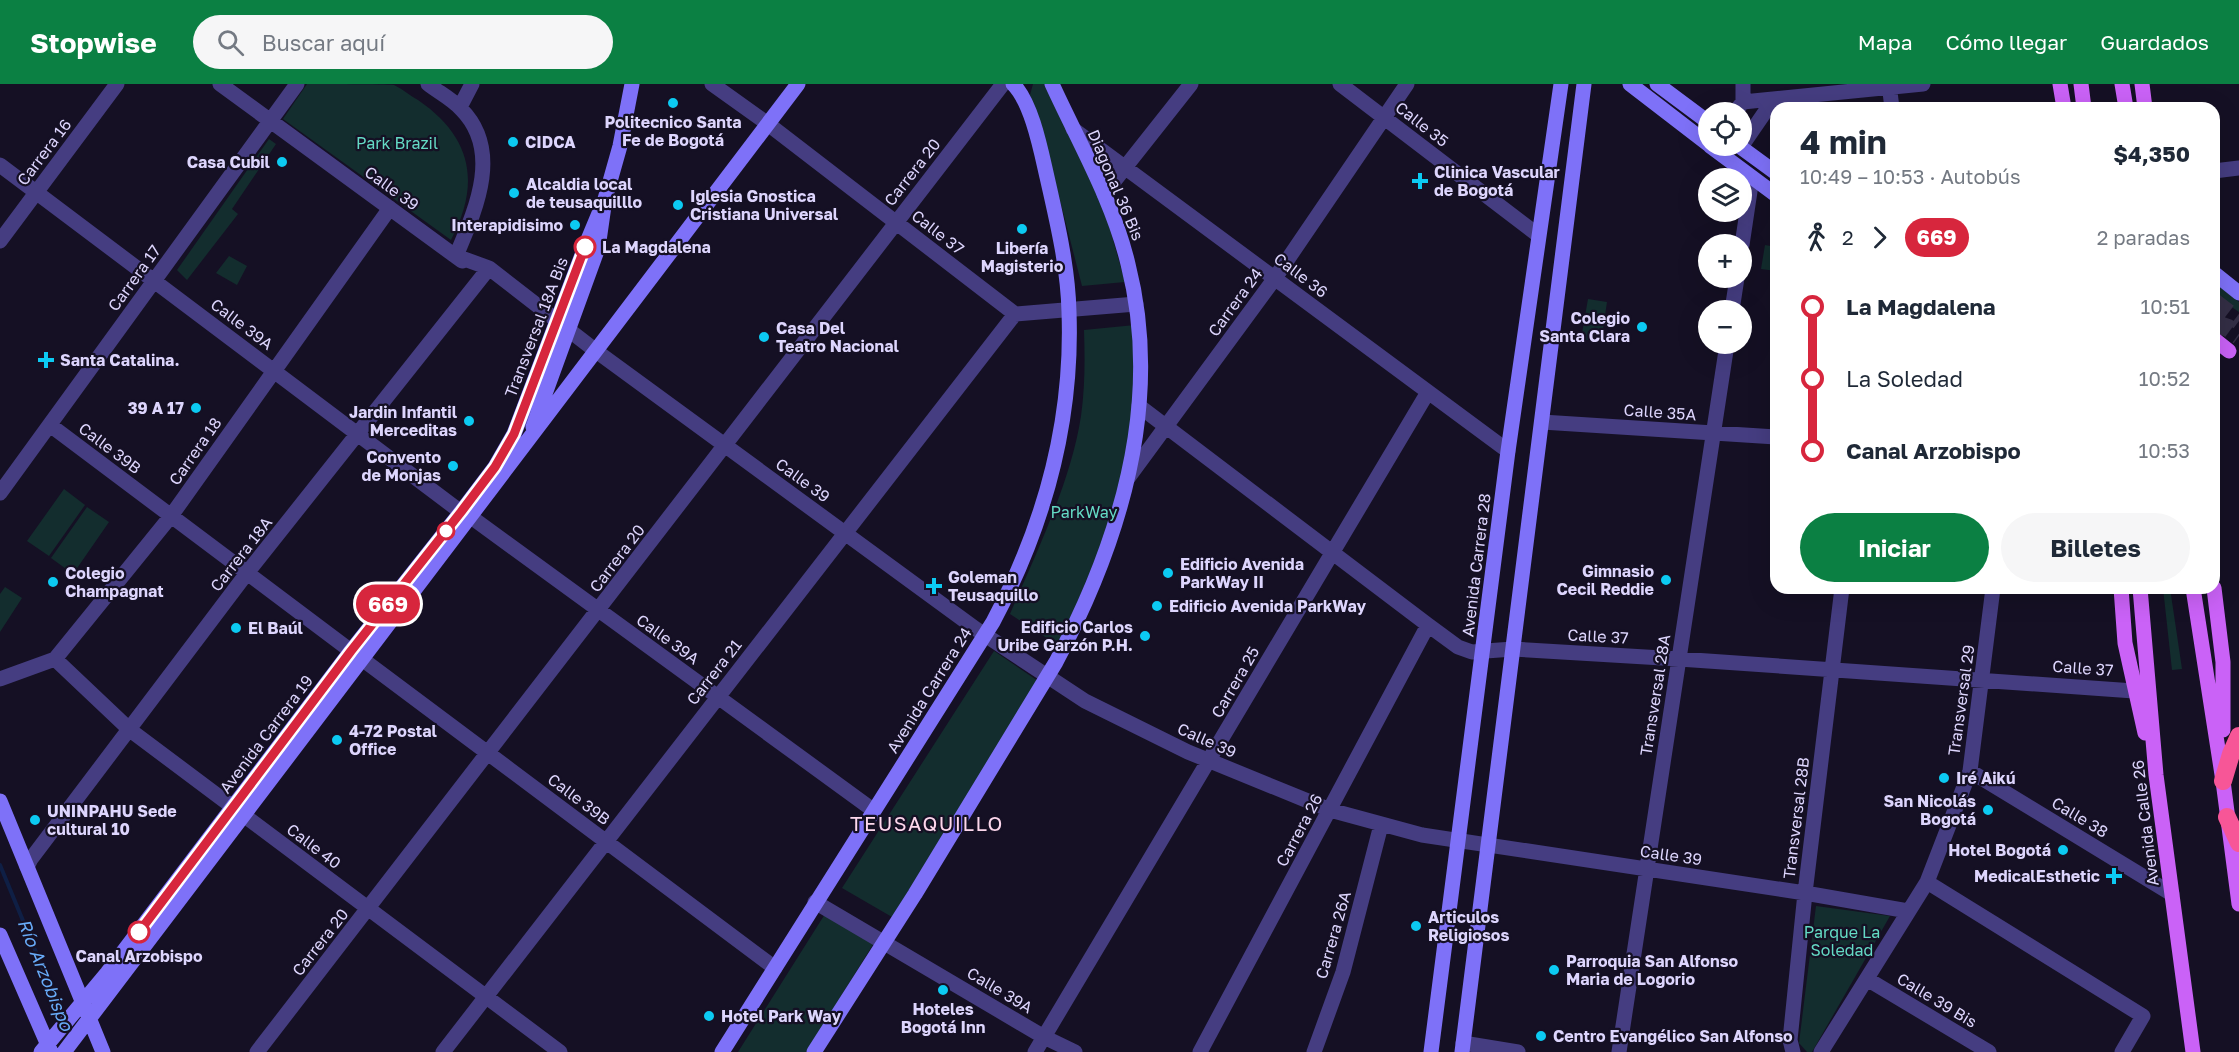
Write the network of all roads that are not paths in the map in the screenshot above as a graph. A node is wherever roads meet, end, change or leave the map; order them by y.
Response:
1 (117, 84) edge
2 (220, 84) edge
3 (297, 84) edge
4 (428, 84) edge
5 (472, 84) edge
6 (712, 84) edge
7 (798, 84) edge
8 (1003, 84) edge
9 (1013, 84) edge
10 (1052, 84) edge
11 (1191, 84) edge
12 (1340, 84) edge
13 (1407, 84) edge
14 (1561, 84) edge
15 (1584, 84) edge
16 (1630, 84) edge
17 (1657, 84) edge
18 (1743, 84) edge
19 (1923, 84) edge
20 (2060, 84) edge
21 (2081, 84) edge
22 (2122, 84) edge
23 (2142, 84) edge
24 (1890, 86) edge
25 (633, 87) edge
26 (1774, 99) junction
27 (1740, 102) edge
28 (1772, 102) edge
29 (1891, 102) edge
30 (2063, 102) edge
31 (2083, 102) edge
32 (2125, 102) edge
33 (2144, 102) edge
34 (1752, 104) edge
35 (1770, 105) edge
36 (460, 107) junction
37 (1698, 115) edge
38 (1384, 118) junction
39 (270, 121) junction
40 (768, 124) junction
41 (1073, 129) junction
42 (1752, 129) edge
43 (1698, 137) edge
44 (1752, 155) edge
45 (1723, 156) edge
46 (0, 165) edge
47 (1125, 167) junction
48 (1739, 168) edge
49 (1770, 168) edge
50 (2239, 168) edge
51 (2220, 170) edge
52 (1752, 178) edge
53 (1770, 191) edge
54 (36, 192) junction
55 (1104, 194) junction
56 (390, 208) junction
57 (896, 223) junction
58 (1538, 235) junction
59 (0, 241) edge
60 (456, 256) junction
61 (486, 273) junction
62 (1275, 278) junction
63 (2220, 278) edge
64 (155, 280) junction
65 (2239, 293) edge
66 (1136, 304) junction
67 (1069, 309) junction
68 (1015, 314) junction
69 (561, 329) junction
70 (2220, 344) edge
71 (596, 351) junction
72 (1725, 354) edge
73 (2234, 354) edge
74 (273, 370) junction
75 (1428, 392) junction
76 (1140, 406) junction
77 (1542, 422) junction
78 (50, 425) junction
79 (1166, 426) junction
80 (1713, 433) junction
81 (359, 434) junction
82 (514, 434) joint
83 (1770, 438) edge
84 (726, 445) junction
85 (525, 447) junction
86 (1508, 451) junction
87 (1128, 478) junction
88 (0, 493) edge
89 (466, 514) junction
90 (171, 516) junction
91 (844, 532) junction
92 (1331, 552) junction
93 (247, 573) junction
94 (1841, 594) edge
95 (1992, 594) edge
96 (2121, 594) edge
97 (2141, 594) edge
98 (2194, 594) edge
99 (2215, 594) edge
100 (599, 612) junction
101 (1428, 626) junction
102 (985, 635) junction
103 (1513, 650) junction
104 (1483, 652) junction
105 (357, 655) junction
106 (55, 659) junction
107 (1679, 659) junction
108 (1831, 670) junction
109 (1047, 676) junction
110 (0, 679) edge
111 (1983, 679) junction
112 (2134, 691) junction
113 (717, 697) junction
114 (130, 730) junction
115 (2239, 736) edge
116 (487, 753) junction
117 (1209, 761) junction
118 (1970, 771) junction
119 (2156, 775) junction
120 (2223, 781) junction
121 (0, 801) edge
122 (873, 810) junction
123 (1330, 810) junction
124 (238, 811) junction
125 (2227, 817) junction
126 (1381, 825) junction
127 (606, 841) junction
128 (1458, 842) junction
129 (2239, 843) edge
130 (1488, 846) junction
131 (27, 867) junction
132 (1647, 869) junction
133 (1927, 882) junction
134 (1805, 893) junction
135 (2172, 894) junction
136 (815, 902) junction
137 (2239, 904) edge
138 (369, 909) junction
139 (1908, 911) junction
140 (0, 935) edge
141 (884, 943) junction
142 (775, 968) junction
143 (1867, 979) junction
144 (485, 996) junction
145 (79, 1007) junction
146 (86, 1023) junction
147 (1044, 1037) junction
148 (48, 1047) edge
149 (1462, 1047) edge
150 (64, 1052) edge
151 (103, 1052) edge
152 (257, 1052) edge
153 (443, 1052) edge
154 (560, 1052) edge
155 (722, 1052) edge
156 (814, 1052) edge
157 (1035, 1052) edge
158 (1075, 1052) edge
159 (1200, 1052) edge
160 (1314, 1052) edge
161 (1431, 1052) edge
162 (1518, 1052) edge
163 (1618, 1052) edge
164 (1793, 1052) edge
165 (1821, 1052) edge
166 (1989, 1052) edge
167 (2122, 1052) edge
168 (2193, 1052) edge

1 - 54 street, Carrera 16
2 - 39 street, Calle 39
3 - 39 street, Carrera 17
4 - 36 street
5 - 36 street
6 - 40 street, Calle 37
7 - 40 main road, Avenida Carrera 19
8 - 57 street, Carrera 20
9 - 67 main road
10 - 41 main road, Diagonal 36 Bis
11 - 47 street
12 - 38 street, Calle 35
13 - 38 street, Carrera 24
14 - 58 main road, Avenida Carrera 28
15 - 77 main road
16 - 43 main road
17 - 37 main road
18 - 27 street
19 - 24 street
20 - 30 main road
21 - 31 main road
22 - 32 main road
23 - 33 main road
24 - 26 street
24 - 29 street
25 - 69 main road, Transversal 18A Bis
26 - 28 street
26 - 34 street
35 - 42 street
36 - 60 street
38 - 58 street, Calle 35
38 - 62 street, Carrera 24
39 - 56 street, Calle 39
39 - 64 street, Carrera 17
40 - 57 street, Calle 37
40 - 71 main road, Avenida Carrera 19
41 - 47 street, Calle 36
41 - 55 main road, Diagonal 36 Bis
44 - 49 main road
45 - 48 main road
46 - 54 street, Calle 39A
47 - 55 street
47 - 62 street, Calle 36
50 - 51 street
52 - 53 main road
54 - 59 street, Carrera 16
54 - 64 street, Calle 39A
55 - 66 main road, Diagonal 36 Bis
56 - 60 street, Calle 39
56 - 74 street, Carrera 18
57 - 68 street, Calle 37
57 - 84 street, Carrera 20
58 - 86 main road, Avenida Carrera 28
60 - 61 street, Calle 39
61 - 69 street, Calle 39
61 - 81 street, Carrera 18A
62 - 75 street, Calle 36
62 - 79 street, Carrera 24
63 - 65 main road
64 - 74 street, Calle 39A
64 - 78 street, Carrera 17
66 - 67 street
66 - 76 main road
67 - 68 street
67 - 102 main road, Avenida Carrera 24
68 - 91 street, Carrera 21
69 - 71 street, Calle 39
69 - 82 main road, Transversal 18A Bis
69 - 85 main road, Transversal 18A Bis
70 - 73 main road
71 - 84 street, Calle 39
71 - 85 main road, Avenida Carrera 19
72 - 80 street, Transversal 28A
74 - 81 street, Calle 39A
74 - 90 street, Carrera 18
75 - 86 street, Calle 36
75 - 92 street, Carrera 25
76 - 79 street, Calle 37
76 - 87 main road
77 - 80 street, Calle 35A
77 - 103 main road
78 - 88 street, Carrera 17
78 - 90 street, Calle 39B
79 - 87 street, Carrera 24
79 - 92 street, Calle 37
80 - 83 street, Calle 35A
80 - 107 street, Transversal 28A
81 - 89 street, Calle 39A
81 - 93 street, Carrera 18A
82 - 89 main road, Avenida Carrera 19
84 - 91 street, Calle 39
84 - 100 street, Carrera 20
85 - 89 main road, Avenida Carrera 19
86 - 104 main road, Avenida Carrera 28
87 - 109 main road
89 - 100 street, Calle 39A
89 - 105 main road, Avenida Carrera 19
90 - 93 street, Calle 39B
90 - 106 street, Carrera 18
91 - 102 street, Calle 39
91 - 113 street, Carrera 21
92 - 101 street, Calle 37
92 - 117 street, Carrera 25
93 - 105 street, Calle 39B
93 - 114 street, Carrera 18A
94 - 108 street, Transversal 28B
95 - 111 street, Transversal 29
96 - 112 main road
97 - 119 main road, Avenida Calle 26
98 - 120 main road
99 - 120 main road
100 - 113 street, Calle 39A
100 - 116 street, Carrera 20
101 - 104 street, Calle 37
101 - 123 street, Carrera 26
102 - 109 street, Calle 39
102 - 122 main road, Avenida Carrera 24
103 - 104 street, Calle 37
103 - 107 street, Calle 37
103 - 130 main road
104 - 128 main road, Avenida Carrera 28
105 - 116 street, Calle 39B
105 - 124 main road, Avenida Carrera 19
106 - 110 street
106 - 114 street, Calle 40
107 - 108 street, Calle 37
107 - 132 street, Transversal 28A
108 - 111 street, Calle 37
108 - 134 street, Transversal 28B
109 - 117 street, Calle 39
109 - 141 main road
111 - 112 street, Calle 37
111 - 118 street, Transversal 29
112 - 119 main road
113 - 122 street, Calle 39A
113 - 127 street, Carrera 21
114 - 124 street, Calle 40
114 - 131 street, Carrera 18A
115 - 120 highway
116 - 127 street, Calle 39B
116 - 138 street, Carrera 20
117 - 123 street, Calle 39
117 - 147 street, Carrera 25
118 - 133 street, Transversal 29
118 - 135 street, Calle 38
119 - 135 main road, Avenida Calle 26
120 - 125 main road
121 - 131 main road
122 - 136 main road, Avenida Carrera 24
123 - 126 street, Calle 39
123 - 159 street, Carrera 26
124 - 138 street, Calle 40
124 - 145 main road, Avenida Carrera 19
124 - 146 main road, Avenida Carrera 19
125 - 129 highway
125 - 137 main road
126 - 128 street, Calle 39
126 - 160 street, Carrera 26A
127 - 142 street, Calle 39B
127 - 144 street, Carrera 21
128 - 130 street, Calle 39
128 - 161 main road, Avenida Carrera 28
130 - 132 street, Calle 39
130 - 149 main road
131 - 145 main road
132 - 134 street, Calle 39
132 - 163 street, Transversal 28A
133 - 139 street, Transversal 29
133 - 167 street
134 - 139 street, Calle 39
134 - 164 street, Transversal 28B
135 - 168 main road, Avenida Calle 26
136 - 141 street, Calle 39A
136 - 142 main road, Avenida Carrera 24
138 - 144 street, Calle 40
138 - 152 street, Carrera 20
139 - 143 street, Transversal 29
140 - 148 main road
141 - 147 street, Calle 39A
141 - 156 main road
142 - 155 main road, Avenida Carrera 24
143 - 165 street, Transversal 29
143 - 166 street, Calle 39 Bis
144 - 153 street, Carrera 21
144 - 154 street, Calle 40
145 - 146 main road
145 - 148 main road, Avenida Carrera 19
146 - 150 main road, Avenida Carrera 19
146 - 151 main road
147 - 157 street, Carrera 25
147 - 158 street, Calle 39A
149 - 162 street

